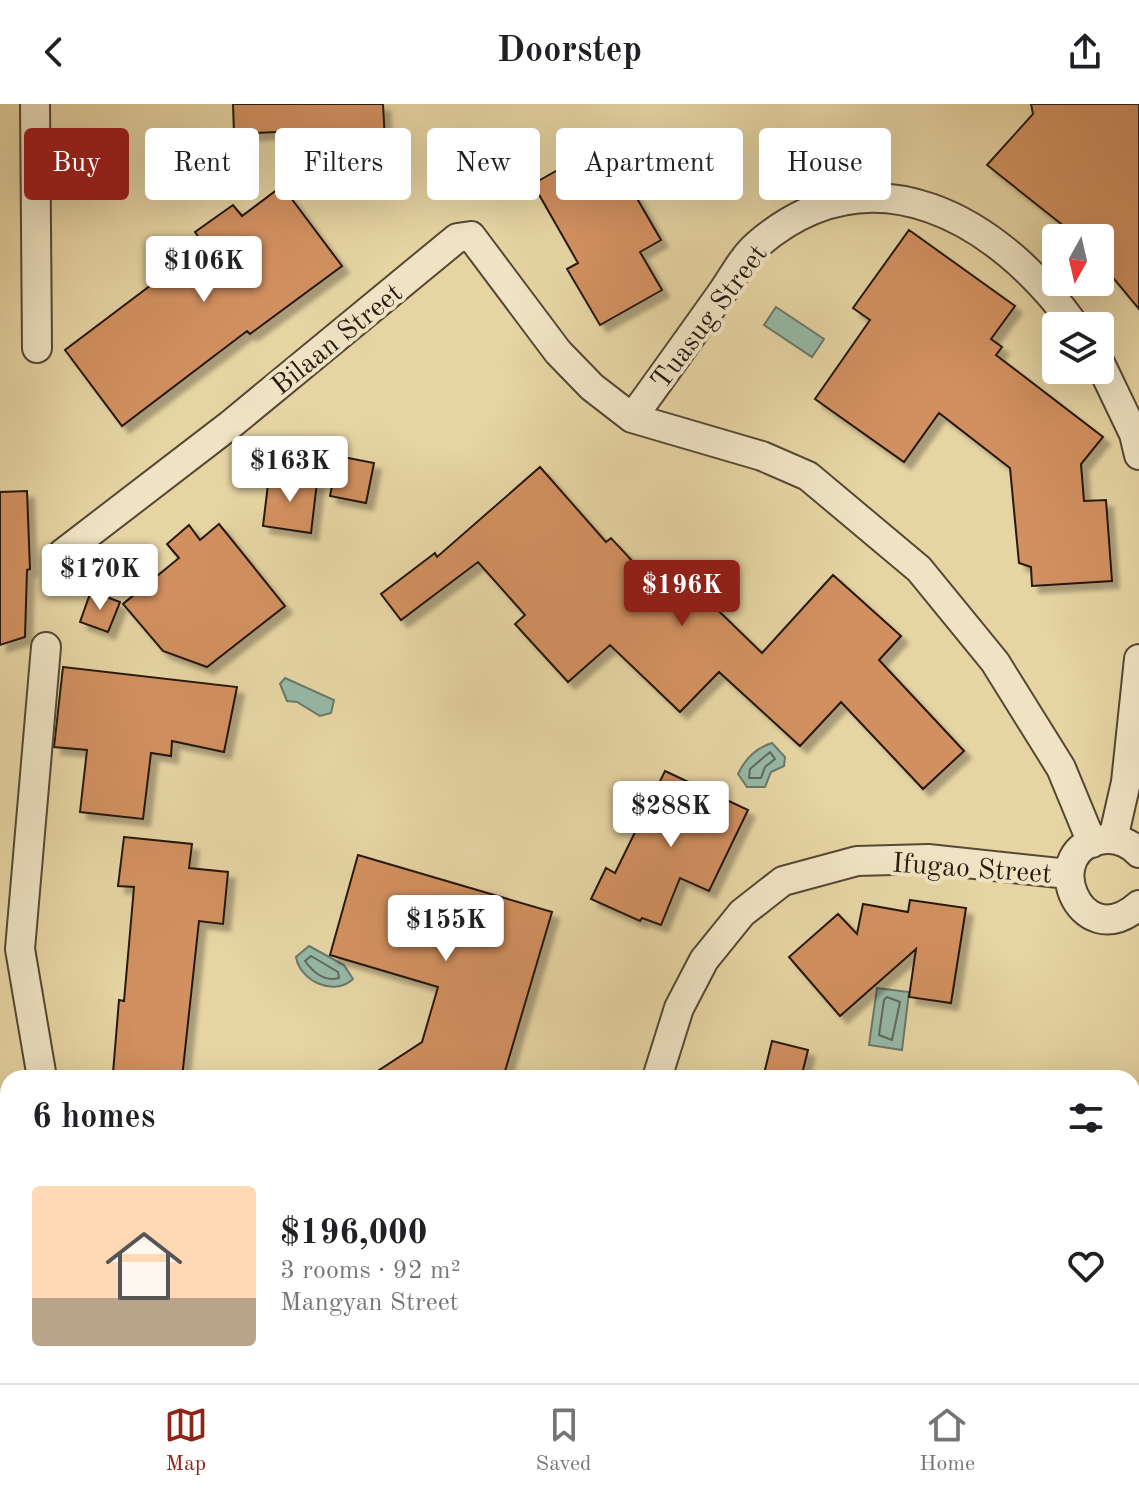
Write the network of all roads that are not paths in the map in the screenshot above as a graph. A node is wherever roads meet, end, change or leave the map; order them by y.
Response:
1 (35, 104) edge
2 (1065, 312) edge
3 (37, 348) dead end
4 (1110, 384) edge
5 (632, 418) junction
6 (1139, 455) edge
7 (62, 554) dead end
8 (46, 647) dead end
9 (1139, 659) edge
10 (1102, 841) junction
11 (1139, 853) edge
12 (1068, 874) junction
13 (1139, 905) edge
14 (41, 1070) edge
15 (660, 1070) edge

1 - 3 street
2 - 5 street, Tuasug Street
4 - 6 street
5 - 7 street, Bilaan Street
5 - 10 street
8 - 14 street
9 - 10 street
10 - 11 street
10 - 12 street
12 - 13 street
12 - 15 street, Ifugao Street

